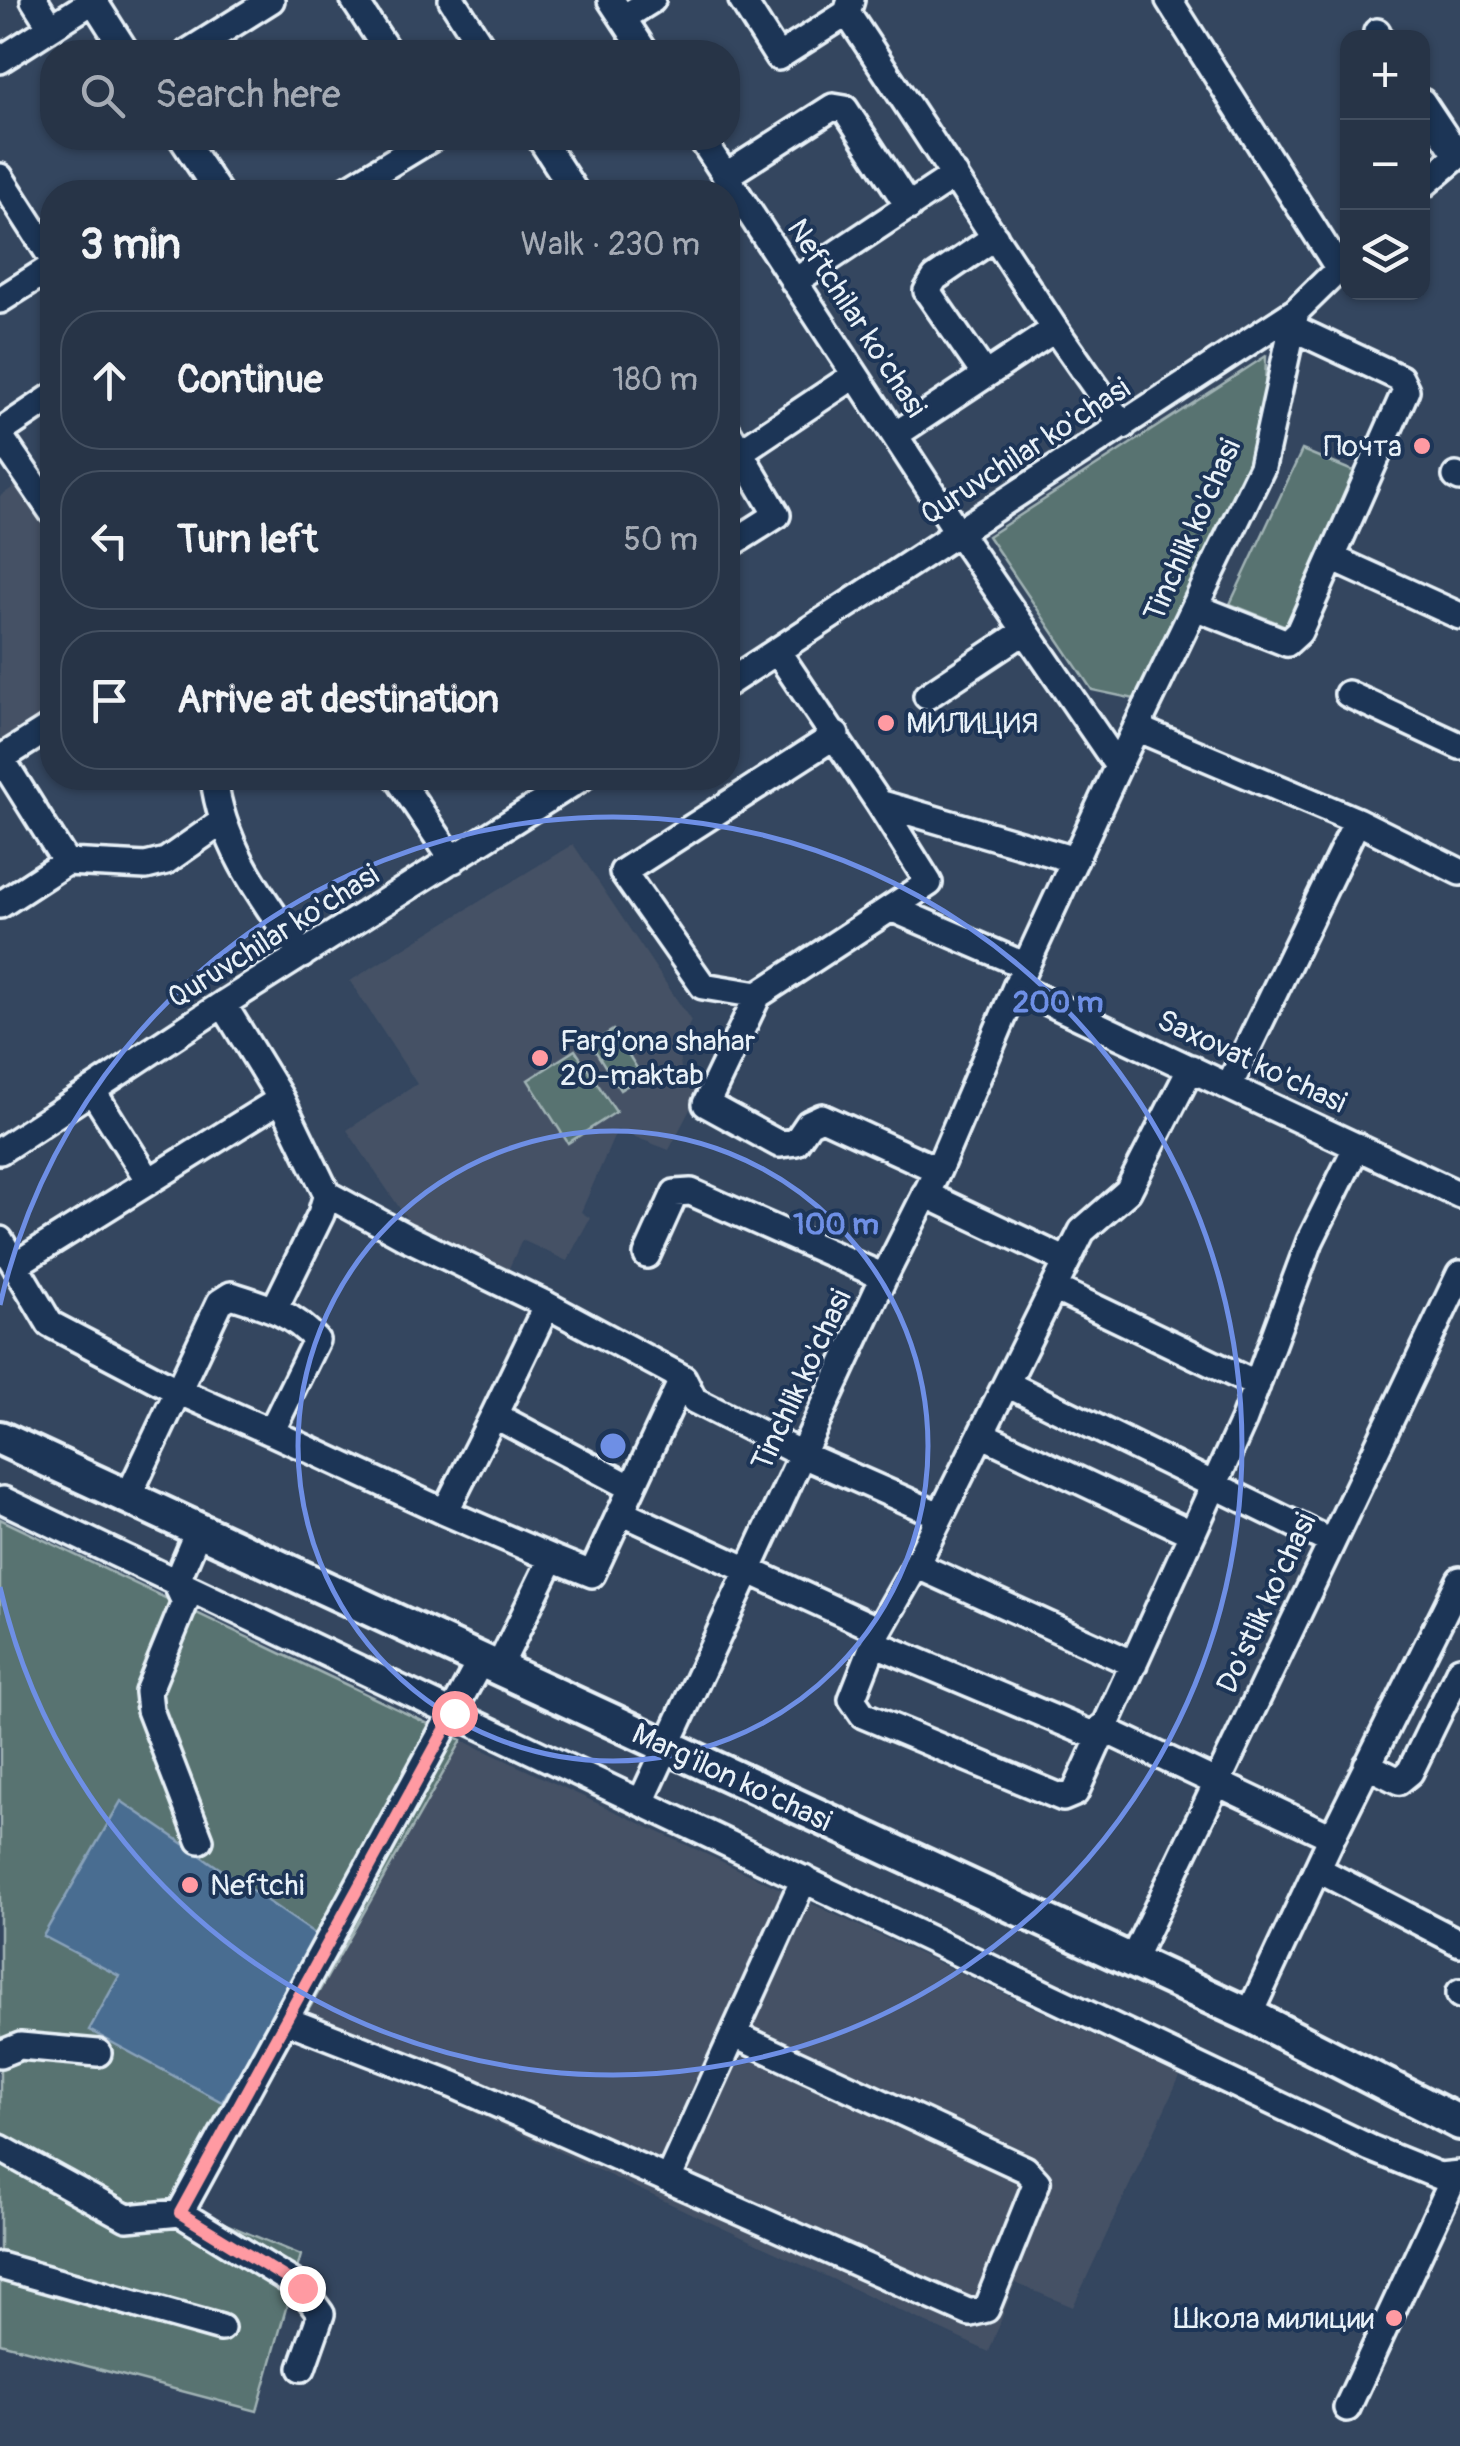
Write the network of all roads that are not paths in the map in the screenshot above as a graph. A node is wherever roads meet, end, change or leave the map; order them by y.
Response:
1 (34, 0) edge
2 (93, 0) edge
3 (271, 0) edge
4 (354, 0) edge
5 (452, 0) edge
6 (652, 0) edge
7 (742, 0) edge
8 (1169, 0) edge
9 (849, 6) edge
10 (617, 9) edge
11 (51, 27) junction
12 (118, 40) edge
13 (207, 40) edge
14 (380, 40) edge
15 (477, 40) edge
16 (637, 40) edge
17 (0, 60) edge
18 (1430, 113) edge
19 (190, 150) edge
20 (412, 150) edge
21 (548, 150) edge
22 (708, 150) edge
23 (1459, 155) edge
24 (955, 175) junction
25 (725, 176) junction
26 (0, 177) edge
27 (1430, 179) edge
28 (210, 180) edge
29 (363, 180) edge
30 (567, 180) edge
31 (728, 180) edge
32 (740, 199) edge
33 (909, 207) junction
34 (995, 237) junction
35 (40, 239) edge
36 (1340, 259) edge
37 (1340, 267) edge
38 (40, 275) edge
39 (794, 282) junction
40 (0, 300) edge
41 (1294, 320) junction
42 (1054, 329) junction
43 (855, 375) junction
44 (985, 375) junction
45 (40, 406) edge
46 (1123, 426) junction
47 (0, 434) edge
48 (894, 435) junction
49 (740, 443) edge
50 (740, 460) edge
51 (40, 494) edge
52 (959, 534) junction
53 (740, 538) edge
54 (1332, 558) junction
55 (1195, 607) junction
56 (1460, 616) edge
57 (1025, 630) junction
58 (778, 652) junction
59 (740, 676) edge
60 (1348, 694) dead end
61 (926, 696) dead end
62 (1136, 728) junction
63 (40, 734) edge
64 (836, 735) junction
65 (1460, 746) edge
66 (0, 759) edge
67 (1118, 766) junction
68 (215, 790) edge
69 (406, 790) edge
70 (562, 790) edge
71 (879, 803) junction
72 (1357, 820) junction
73 (223, 821) junction
74 (453, 860) junction
75 (1075, 860) junction
76 (66, 862) junction
77 (1460, 872) edge
78 (0, 905) edge
79 (891, 908) junction
80 (302, 955) junction
81 (1021, 977) junction
82 (758, 995) junction
83 (223, 1004) junction
84 (1190, 1068) junction
85 (1228, 1086) junction
86 (92, 1090) junction
87 (281, 1098) junction
88 (1357, 1146) junction
89 (0, 1150) edge
90 (938, 1170) junction
91 (148, 1182) junction
92 (327, 1194) junction
93 (925, 1194) junction
94 (1460, 1195) edge
95 (0, 1240) edge
96 (647, 1255) dead end
97 (1067, 1261) junction
98 (15, 1264) junction
99 (1460, 1274) edge
100 (884, 1276) junction
101 (1054, 1288) junction
102 (547, 1305) junction
103 (275, 1308) junction
104 (682, 1378) junction
105 (1006, 1384) junction
106 (1256, 1385) junction
107 (178, 1391) junction
108 (494, 1415) junction
109 (271, 1432) junction
110 (980, 1434) junction
111 (0, 1438) edge
112 (803, 1455) junction
113 (1212, 1485) junction
114 (632, 1488) junction
115 (127, 1499) junction
116 (3, 1500) dead end
117 (445, 1512) junction
118 (621, 1512) junction
119 (939, 1515) junction
120 (198, 1531) junction
121 (1191, 1532) junction
122 (1331, 1542) junction
123 (552, 1558) junction
124 (916, 1565) junction
125 (748, 1570) junction
126 (1460, 1580) edge
127 (176, 1582) junction
128 (876, 1637) junction
129 (1134, 1664) junction
130 (489, 1665) junction
131 (1460, 1669) edge
132 (454, 1713) junction
133 (1100, 1733) junction
134 (667, 1747) junction
135 (1368, 1765) junction
136 (1216, 1785) junction
137 (641, 1802) junction
138 (1332, 1836) junction
139 (200, 1840) dead end
140 (1317, 1869) junction
141 (804, 1879) junction
142 (1460, 1943) edge
143 (1132, 1961) junction
144 (1249, 2015) junction
145 (286, 2020) junction
146 (735, 2035) junction
147 (98, 2053) dead end
148 (0, 2054) edge
149 (1460, 2123) edge
150 (0, 2148) edge
151 (1457, 2175) edge
152 (668, 2180) junction
153 (180, 2213) junction
154 (0, 2266) edge
155 (221, 2328) dead end
156 (302, 2368) dead end
157 (1347, 2408) dead end

1 - 11 street
2 - 11 street
2 - 12 street
3 - 13 street
4 - 14 street
5 - 15 street
6 - 10 street
7 - 9 street
8 - 36 street
9 - 24 street
10 - 16 street
11 - 17 street
18 - 23 street
19 - 28 street
20 - 29 street
21 - 30 street
22 - 25 street, Neftchilar ko'chasi
23 - 27 street
24 - 33 street
24 - 34 street
25 - 31 street, Neftchilar ko'chasi
25 - 33 street
26 - 35 street
32 - 39 street, Neftchilar ko'chasi
33 - 39 street
34 - 42 street
34 - 44 street
37 - 41 street, Quruvchilar ko'chasi
38 - 40 street
39 - 43 street, Neftchilar ko'chasi
41 - 46 street, Quruvchilar ko'chasi
41 - 54 street
41 - 55 street, Tinchlik ko'chasi
42 - 44 street
42 - 46 street
43 - 48 street, Neftchilar ko'chasi
43 - 49 street
44 - 48 street
45 - 47 street
46 - 52 street, Quruvchilar ko'chasi
47 - 51 street
48 - 52 street, Neftchilar ko'chasi
50 - 53 street
52 - 57 street
52 - 58 street, Quruvchilar ko'chasi
54 - 55 street
54 - 56 street
55 - 62 street, Tinchlik ko'chasi
57 - 61 street
57 - 67 street
58 - 59 street, Quruvchilar ko'chasi
58 - 64 street
60 - 65 street
62 - 67 street, Tinchlik ko'chasi
62 - 72 street
63 - 66 street
64 - 71 street
64 - 82 street
66 - 76 street
67 - 75 street, Tinchlik ko'chasi
68 - 73 street
69 - 74 street
70 - 74 street, Quruvchilar ko'chasi
71 - 75 street
71 - 79 street
72 - 77 street
72 - 85 street
73 - 76 street
73 - 80 street
74 - 80 street, Quruvchilar ko'chasi
75 - 81 street, Tinchlik ko'chasi
76 - 78 street
79 - 81 street, Saxovat ko'chasi
79 - 82 street
80 - 83 street, Quruvchilar ko'chasi
81 - 84 street, Saxovat ko'chasi
81 - 90 street, Tinchlik ko'chasi
82 - 90 street
83 - 86 street, Quruvchilar ko'chasi
83 - 87 street
84 - 85 street, Saxovat ko'chasi
84 - 97 street
85 - 88 street, Saxovat ko'chasi
86 - 89 street, Quruvchilar ko'chasi
86 - 91 street
87 - 91 street
87 - 92 street
88 - 94 street, Saxovat ko'chasi
88 - 106 street
90 - 93 street, Tinchlik ko'chasi
91 - 98 street
92 - 102 street
92 - 103 street
93 - 97 street
93 - 100 street, Tinchlik ko'chasi
95 - 98 street
96 - 100 street
97 - 101 street
98 - 107 street
99 - 122 street, Do'stlik ko'chasi
100 - 112 street, Tinchlik ko'chasi
101 - 105 street
101 - 106 street
102 - 104 street
102 - 108 street
103 - 107 street
103 - 109 street
104 - 112 street
104 - 114 street
105 - 110 street
105 - 113 street
106 - 113 street
107 - 109 street
107 - 115 street
108 - 114 street
108 - 117 street
109 - 117 street
110 - 119 street
110 - 121 street
111 - 115 main road, Marg'ilon ko'chasi
112 - 119 street
112 - 125 street, Tinchlik ko'chasi
113 - 121 street
113 - 122 street
114 - 118 street
115 - 120 main road, Marg'ilon ko'chasi
116 - 127 street
117 - 123 street
118 - 123 street
118 - 125 street
119 - 124 street
120 - 127 street
120 - 130 main road, Marg'ilon ko'chasi
121 - 129 street
122 - 136 street, Do'stlik ko'chasi
123 - 130 street
124 - 128 street
124 - 129 street
125 - 128 street
125 - 134 street, Tinchlik ko'chasi
126 - 135 street
127 - 132 street
127 - 139 street
128 - 133 street
128 - 133 street
129 - 133 street
130 - 132 street
130 - 134 main road, Marg'ilon ko'chasi
131 - 135 street
132 - 137 street
132 - 145 street
133 - 136 street
134 - 137 street, Tinchlik ko'chasi
134 - 143 main road, Marg'ilon ko'chasi
135 - 138 street
136 - 138 street
136 - 143 street, Do'stlik ko'chasi
137 - 141 street
138 - 140 street
140 - 142 street
140 - 144 street
141 - 146 street
141 - 151 street
143 - 144 main road, Marg'ilon ko'chasi
144 - 149 main road, Marg'ilon ko'chasi
145 - 152 street
145 - 153 street
146 - 152 street
146 - 152 street
147 - 148 street
150 - 153 street
151 - 157 street
153 - 156 street
154 - 155 street

